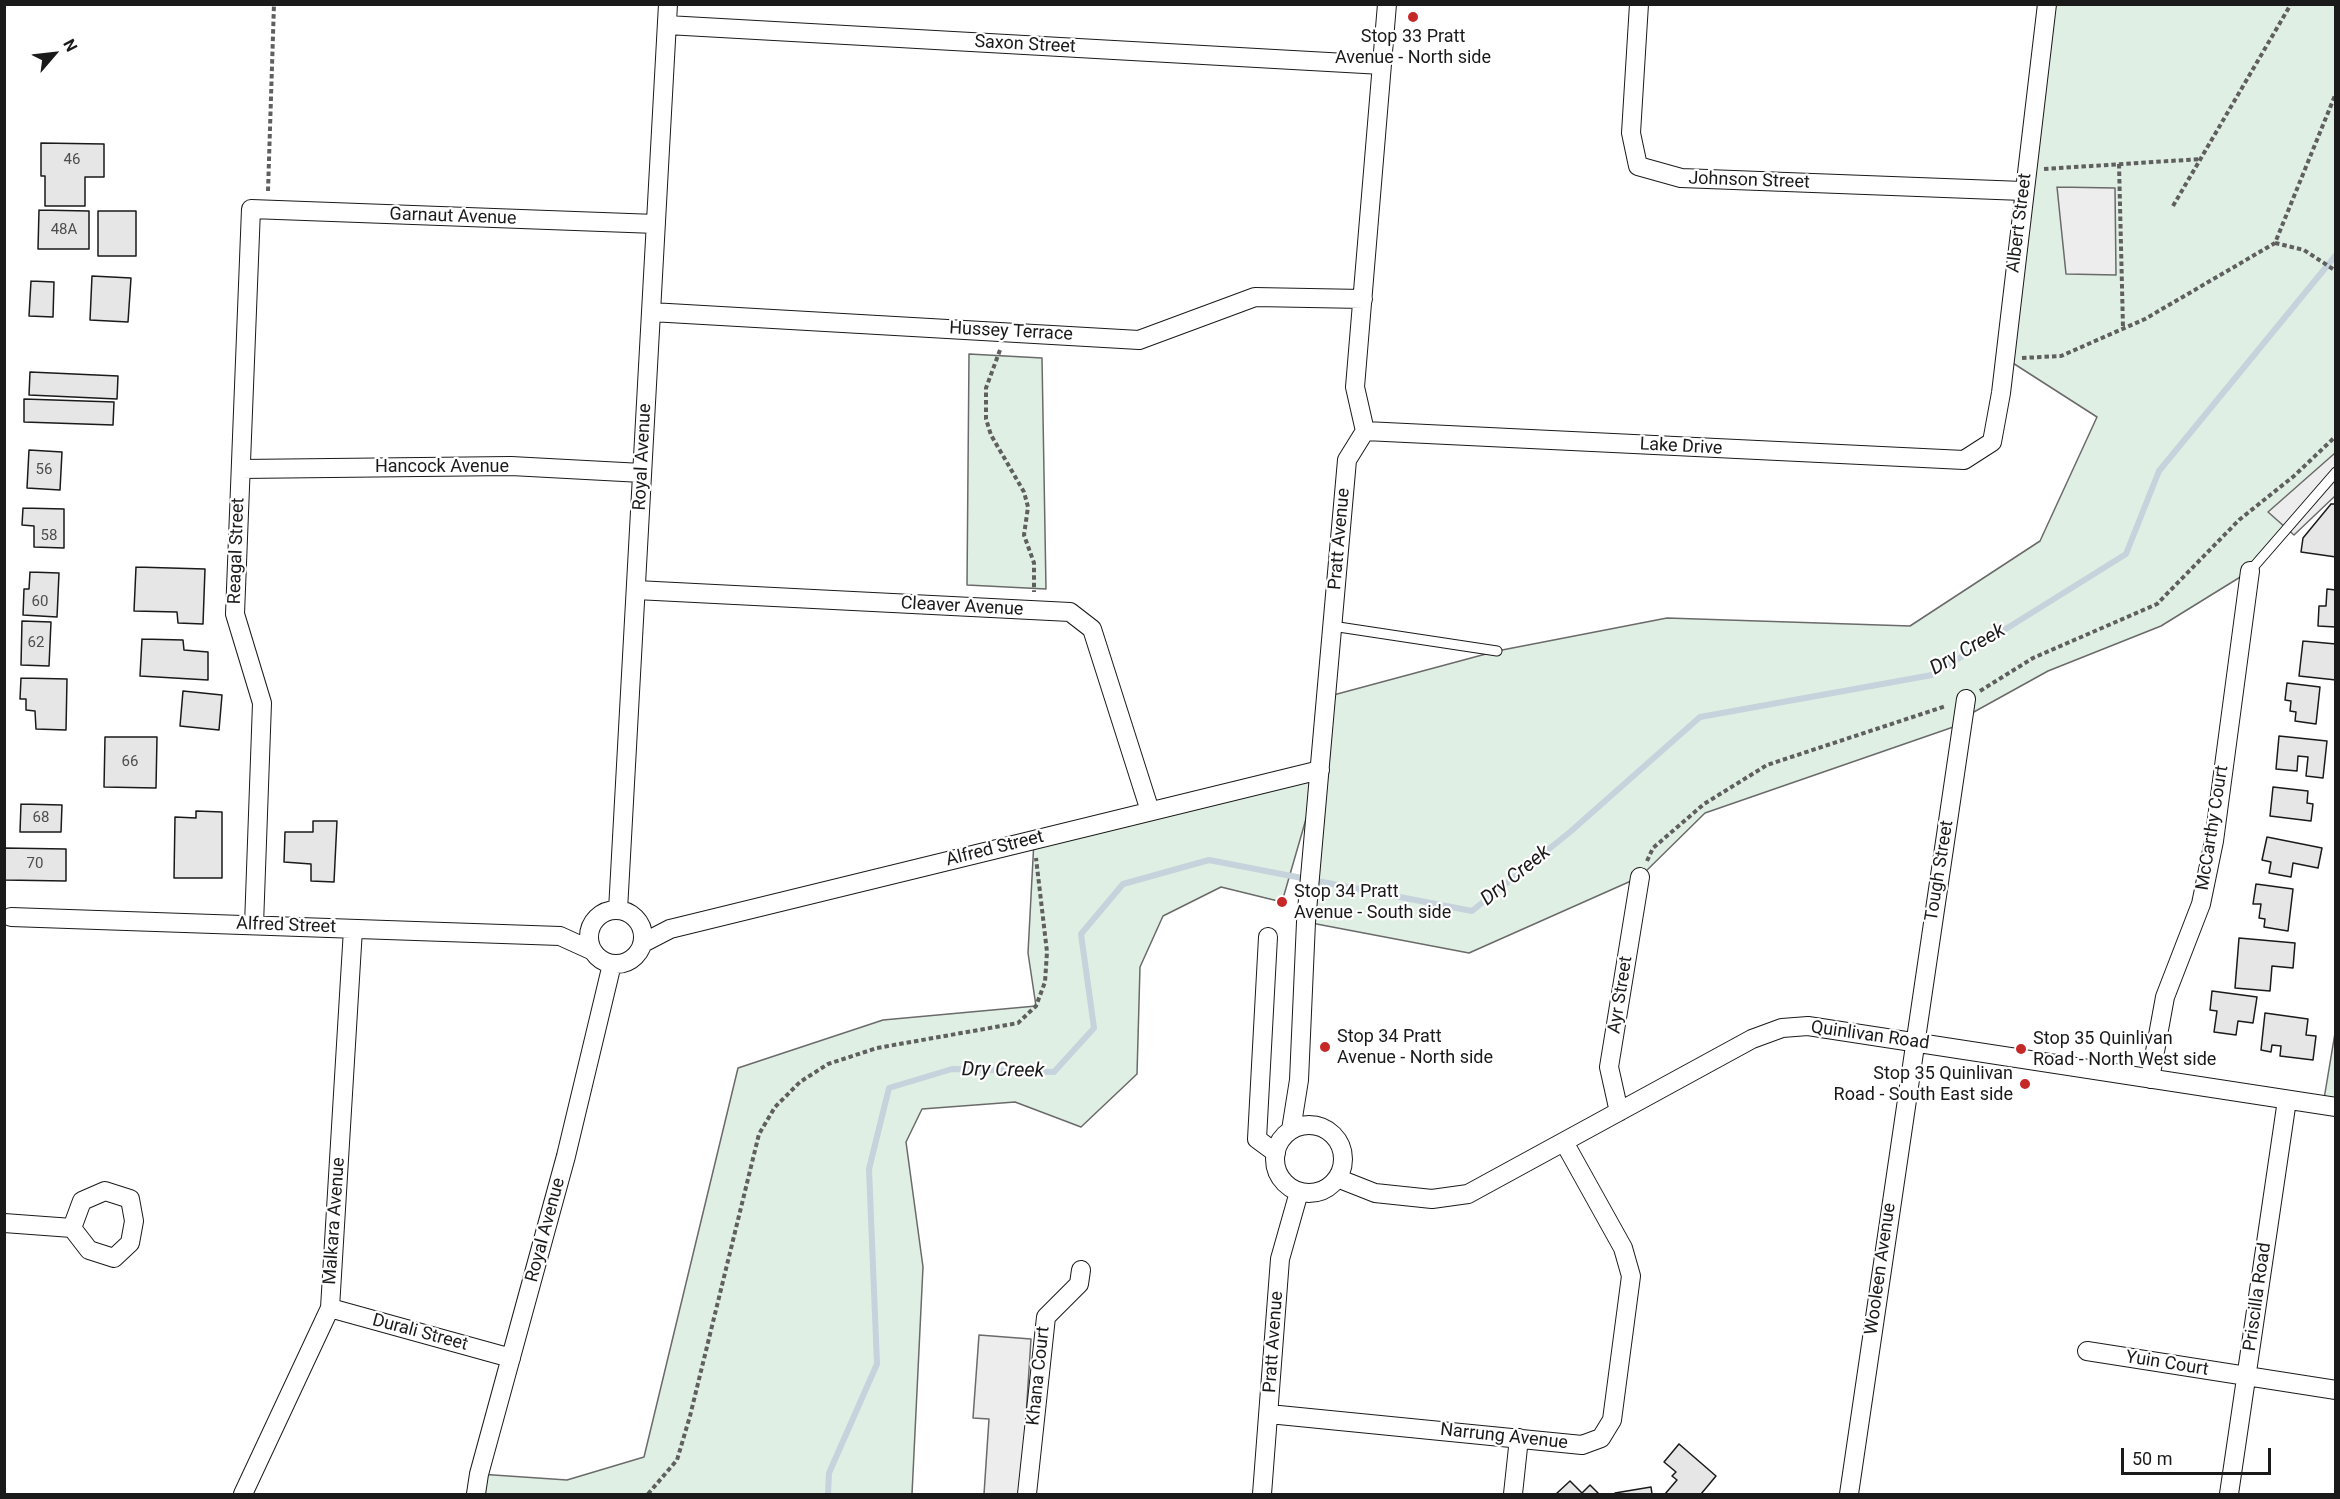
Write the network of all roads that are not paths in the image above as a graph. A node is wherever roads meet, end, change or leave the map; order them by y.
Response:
1 (668, 4) edge
2 (1387, 4) edge
3 (1638, 4) edge
4 (2047, 4) edge
5 (667, 26) junction
6 (1382, 65) junction
7 (2024, 191) junction
8 (259, 209) joint
9 (656, 224) junction
10 (1363, 299) junction
11 (651, 312) junction
12 (1365, 431) junction
13 (1992, 441) joint
14 (241, 469) junction
15 (2336, 472) edge
16 (642, 473) junction
17 (2250, 571) joint
18 (636, 590) junction
19 (1332, 626) junction
20 (1497, 651) dead end
21 (1966, 699) road end
22 (1320, 770) junction
23 (1150, 811) junction
24 (1640, 877) road end
25 (618, 910) junction
26 (7, 916) edge
27 (594, 921) junction
28 (638, 922) junction
29 (254, 926) junction
30 (353, 929) junction
31 (670, 929) junction
32 (560, 936) junction
33 (1268, 937) dead end
34 (643, 943) junction
35 (593, 951) junction
36 (612, 964) junction
37 (1914, 1042) junction
38 (2150, 1079) junction
39 (1299, 1080) junction
40 (2288, 1100) junction
41 (2336, 1107) edge
42 (1619, 1112) junction
43 (1312, 1126) junction
44 (1291, 1130) junction
45 (1564, 1142) junction
46 (1276, 1153) junction
47 (1337, 1178) junction
48 (1299, 1192) junction
49 (4, 1223) edge
50 (72, 1228) dead end
51 (1081, 1270) dead end
52 (330, 1308) junction
53 (2087, 1351) dead end
54 (511, 1358) junction
55 (2247, 1376) junction
56 (2336, 1390) edge
57 (1269, 1414) junction
58 (1519, 1438) junction
59 (243, 1494) edge
60 (476, 1494) edge
61 (1027, 1494) edge
62 (1262, 1494) edge
63 (1513, 1494) edge
64 (1849, 1494) edge
65 (2229, 1494) edge

1 - 5 street, Royal Avenue
2 - 6 street
3 - 7 street, Johnson Street
4 - 7 street, Albert Street
5 - 6 street, Saxon Street
5 - 9 street, Royal Avenue
6 - 10 street
7 - 13 street, Albert Street
8 - 9 street, Garnaut Avenue
8 - 14 street, Reagal Street
9 - 11 street, Royal Avenue
10 - 11 street, Hussey Terrace
10 - 12 street
11 - 16 street, Royal Avenue
12 - 13 street, Lake Drive
12 - 19 street, Pratt Avenue
14 - 16 street, Hancock Avenue
14 - 29 street, Reagal Street
15 - 17 lane
16 - 18 street, Royal Avenue
17 - 38 street, McCarthy Court
18 - 23 street, Cleaver Avenue
18 - 25 street, Royal Avenue
19 - 20 lane
19 - 22 street, Pratt Avenue
21 - 37 street, Tough Street
22 - 23 street, Alfred Street
22 - 39 street, Pratt Avenue
23 - 31 street, Alfred Street
24 - 42 street, Ayr Street
25 - 27 street
25 - 28 street
26 - 29 street, Alfred Street
27 - 32 street, Alfred Street
27 - 35 street
28 - 31 street, Alfred Street
28 - 34 street
29 - 30 street, Alfred Street
30 - 32 street, Alfred Street
30 - 52 street, Malkara Avenue
31 - 34 street, Alfred Street
32 - 35 street, Alfred Street
33 - 46 street
34 - 36 street
35 - 36 street
36 - 54 street, Royal Avenue
37 - 38 street, Quinlivan Road
37 - 42 street, Quinlivan Road
37 - 64 street, Wooleen Avenue
38 - 40 street, Quinlivan Road
39 - 43 street, Pratt Avenue
39 - 44 street, Pratt Avenue
40 - 41 street, Quinlivan Road
40 - 55 street, Priscilla Road
42 - 45 street, Quinlivan Road
43 - 44 street
43 - 47 street
44 - 46 street
45 - 47 street, Quinlivan Road
45 - 58 street, Narrung Avenue
46 - 48 street
47 - 48 street
48 - 57 street, Pratt Avenue
49 - 50 street
51 - 61 street, Khana Court
52 - 54 street, Durali Street
52 - 59 street, Malkara Avenue
53 - 55 street, Yuin Court
54 - 60 street, Royal Avenue
55 - 56 street, Yuin Court
55 - 65 street, Priscilla Road
57 - 58 street, Narrung Avenue
57 - 62 street, Pratt Avenue
58 - 63 street

